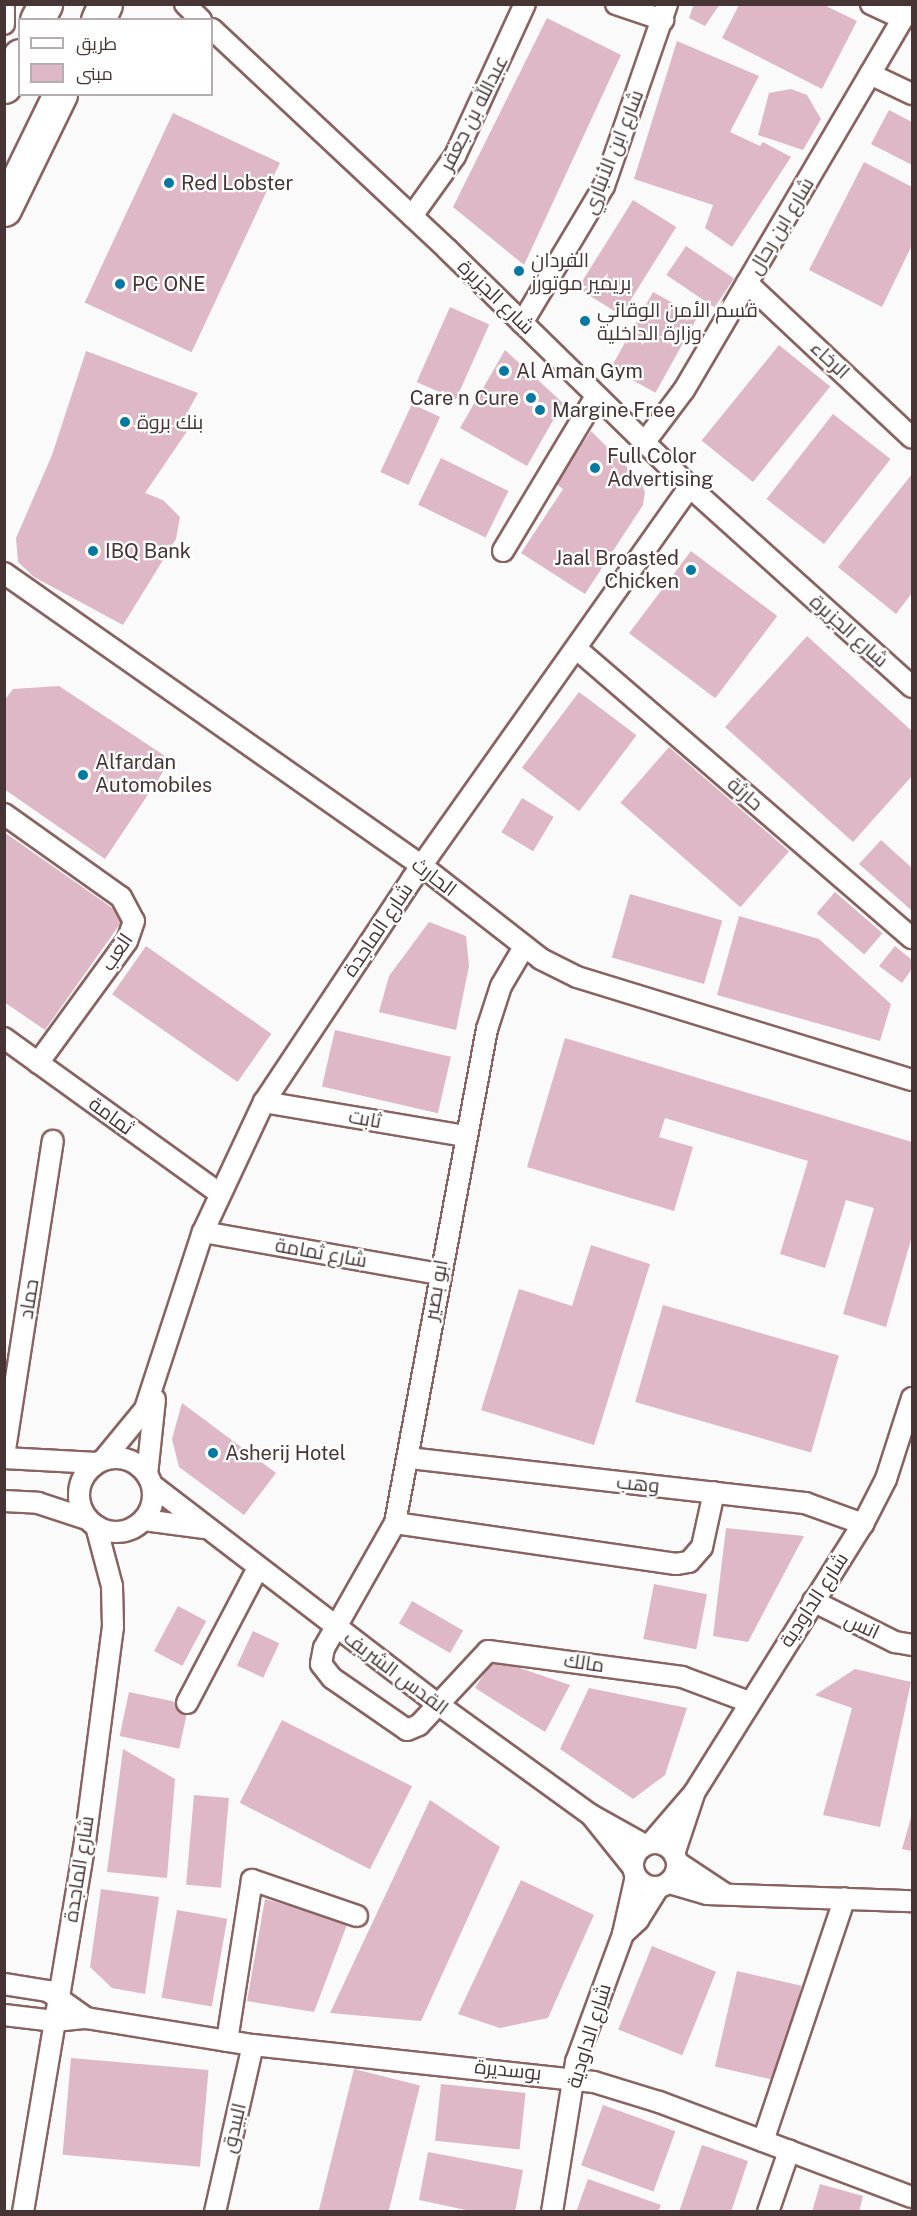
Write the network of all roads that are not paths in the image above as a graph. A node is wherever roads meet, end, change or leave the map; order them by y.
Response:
1 (45, 4) edge
2 (525, 4) edge
3 (616, 4) edge
4 (871, 4) edge
5 (184, 5) edge
6 (4, 7) edge
7 (665, 12) edge
8 (907, 12) edge
9 (38, 18) edge
10 (199, 18) edge
11 (4, 24) edge
12 (213, 30) edge
13 (18, 60) edge
14 (870, 74) junction
15 (4, 86) edge
16 (912, 94) edge
17 (59, 96) edge
18 (4, 209) edge
19 (412, 216) junction
20 (747, 283) junction
21 (522, 323) junction
22 (596, 396) junction
23 (912, 438) edge
24 (644, 443) junction
25 (690, 487) junction
26 (503, 551) dead end
27 (4, 573) edge
28 (578, 650) junction
29 (912, 687) edge
30 (4, 814) edge
31 (422, 866) junction
32 (912, 938) edge
33 (524, 947) junction
34 (4, 1038) edge
35 (38, 1063) junction
36 (912, 1080) edge
37 (264, 1102) junction
38 (466, 1136) junction
39 (53, 1142) dead end
40 (219, 1193) junction
41 (204, 1232) junction
42 (438, 1274) junction
43 (157, 1381) junction
44 (912, 1398) edge
45 (4, 1457) edge
46 (409, 1458) junction
47 (101, 1461) junction
48 (149, 1480) junction
49 (714, 1492) junction
50 (4, 1500) edge
51 (144, 1520) junction
52 (92, 1522) junction
53 (395, 1523) junction
54 (863, 1524) junction
55 (204, 1528) junction
56 (258, 1568) junction
57 (813, 1601) junction
58 (336, 1628) junction
59 (912, 1645) edge
60 (749, 1702) junction
61 (187, 1703) dead end
62 (439, 1705) junction
63 (694, 1793) junction
64 (591, 1815) junction
65 (648, 1844) junction
66 (675, 1858) junction
67 (634, 1871) junction
68 (664, 1885) junction
69 (725, 1894) junction
70 (845, 1898) junction
71 (912, 1901) edge
72 (357, 1916) dead end
73 (623, 1934) junction
74 (4, 1984) edge
75 (59, 1997) junction
76 (4, 2015) edge
77 (86, 2018) junction
78 (55, 2021) junction
79 (227, 2041) junction
80 (253, 2045) junction
81 (572, 2078) junction
82 (763, 2141) junction
83 (789, 2151) junction
84 (912, 2197) edge
85 (23, 2211) edge
86 (215, 2211) edge
87 (552, 2211) edge
88 (768, 2211) edge

1 - 9 highway
2 - 19 street, عبدالله بن جعفر
3 - 7 street
4 - 8 street
5 - 10 street
6 - 11 street
7 - 21 street, شارع ابن الأنباري
8 - 14 street, شارع ابن رحال
12 - 19 street, شارع الجزيرة
13 - 15 highway
14 - 16 street
14 - 20 street, شارع ابن رحال
17 - 18 highway
19 - 21 street, شارع الجزيرة
20 - 23 street, الرخاء
20 - 24 street, شارع ابن رحال
21 - 22 street, شارع الجزيرة
22 - 24 street, شارع الجزيرة
22 - 26 street
24 - 25 street, شارع الجزيرة
25 - 28 street, شارع الماجدة
25 - 29 street, شارع الجزيرة
27 - 31 street, الحارث
28 - 31 street, شارع الماجدة
28 - 32 street, حارثة
30 - 35 street, العب
31 - 33 street, الحارث
31 - 37 street, شارع الماجدة
33 - 36 street, الحارث
33 - 38 street, ابو بصير
34 - 35 street, ثمامة
35 - 40 street, ثمامة
37 - 38 street, ثابت
37 - 40 street, شارع الماجدة
38 - 42 street, ابو بصير
39 - 45 street, حماد
40 - 41 street, شارع الماجدة
41 - 42 street, شارع ثمامة
41 - 43 street, شارع الماجدة
42 - 46 street, ابو بصير
43 - 47 street, شارع الماجدة
43 - 48 street, شارع الماجدة
44 - 54 street, شارع الداودية
45 - 47 street
46 - 49 street, وهب
46 - 53 street, ابو بصير
47 - 48 street
47 - 52 street
48 - 51 street
48 - 55 street, القدس الشريف
49 - 53 street
49 - 54 street, وهب
50 - 52 street
51 - 52 street
51 - 55 street, القدس الشريف
52 - 75 street, شارع الماجدة
53 - 58 street, ابو بصير
54 - 57 street, شارع الداودية
55 - 56 street, القدس الشريف
56 - 58 street, القدس الشريف
56 - 61 street
57 - 59 street, انس
57 - 60 street, شارع الداودية
58 - 62 street, القدس الشريف
58 - 62 street, ابو بصير
60 - 62 street, مالك
60 - 63 street, شارع الداودية
62 - 64 street, القدس الشريف
63 - 65 street, شارع الداودية
63 - 66 street, شارع الداودية
64 - 65 street, القدس الشريف
64 - 67 street, القدس الشريف
65 - 66 street
65 - 67 street
66 - 68 street
66 - 69 street
67 - 68 street
67 - 73 street, شارع الداودية
68 - 69 street
68 - 73 street, شارع الداودية
69 - 70 street
70 - 71 street
70 - 82 street
72 - 79 street
73 - 81 street, شارع الداودية
74 - 75 street, بوسديرة
75 - 77 street, بوسديرة
75 - 78 street, شارع الماجدة
76 - 78 street, بوسديرة
77 - 78 street, بوسديرة
77 - 79 street, بوسديرة
78 - 85 street, شارع الماجدة
79 - 80 street, بوسديرة
80 - 81 street, بوسديرة
80 - 86 street, البيدق
81 - 82 street, بوسديرة
81 - 87 street, شارع الداودية
82 - 83 street, بوسديرة
83 - 84 street, بوسديرة
83 - 88 street

